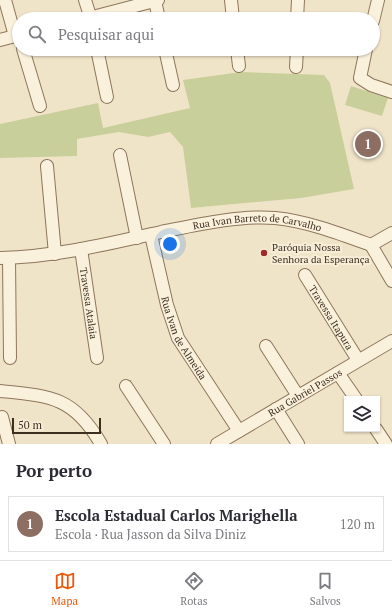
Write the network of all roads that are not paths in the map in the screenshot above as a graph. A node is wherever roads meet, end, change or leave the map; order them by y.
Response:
1 (5, 0) edge
2 (85, 0) edge
3 (231, 0) edge
4 (298, 0) edge
5 (378, 0) edge
6 (156, 1) edge
7 (88, 12) edge
8 (115, 12) edge
9 (158, 12) edge
10 (232, 12) edge
11 (297, 12) edge
12 (375, 12) edge
13 (12, 20) edge
14 (12, 36) edge
15 (0, 40) edge
16 (25, 56) edge
17 (98, 56) edge
18 (167, 56) edge
19 (238, 56) edge
20 (297, 56) edge
21 (365, 56) edge
22 (239, 66) dead end
23 (296, 67) dead end
24 (173, 85) dead end
25 (392, 92) edge
26 (107, 97) dead end
27 (40, 106) dead end
28 (120, 155) dead end
29 (47, 166) dead end
30 (392, 233) edge
31 (151, 235) junction
32 (137, 238) junction
33 (371, 245) junction
34 (80, 249) junction
35 (55, 254) junction
36 (4, 258) edge
37 (305, 275) dead end
38 (392, 281) edge
39 (392, 341) edge
40 (266, 346) dead end
41 (10, 358) dead end
42 (97, 358) dead end
43 (358, 360) junction
44 (338, 373) junction
45 (126, 386) dead end
46 (0, 391) edge
47 (298, 396) junction
48 (354, 396) edge
49 (276, 409) junction
50 (2, 417) dead end
51 (239, 431) junction
52 (378, 432) edge
53 (9, 444) edge
54 (102, 444) edge
55 (164, 444) edge
56 (217, 444) edge
57 (298, 444) edge
58 (386, 444) edge

1 - 13 street
2 - 7 street
3 - 10 street
4 - 11 street
5 - 12 street
6 - 8 street
6 - 9 street
14 - 15 street
16 - 27 street
17 - 26 street
18 - 24 street
19 - 22 street
20 - 23 street
21 - 25 street
28 - 32 street
29 - 35 street
30 - 33 street
31 - 32 street, Rua Ivan Barreto de Carvalho
31 - 33 street, Rua Ivan Barreto de Carvalho
31 - 51 street, Rua Ivan de Almeida
32 - 34 street, Rua Ivan Barreto de Carvalho
33 - 38 street
34 - 35 street, Rua Ivan Barreto de Carvalho
34 - 42 street, Travessa Atalaia
35 - 36 street, Rua Ivan Barreto de Carvalho
36 - 41 street
37 - 43 street, Travessa Itapura
39 - 43 street, Rua Gabriel Passos
40 - 47 street
43 - 44 street, Rua Gabriel Passos
44 - 47 street, Rua Gabriel Passos
44 - 48 street
45 - 55 street
46 - 54 street
47 - 49 street, Rua Gabriel Passos
49 - 51 street, Rua Gabriel Passos
49 - 57 street
50 - 53 street
51 - 56 street, Rua Gabriel Passos
52 - 58 street

